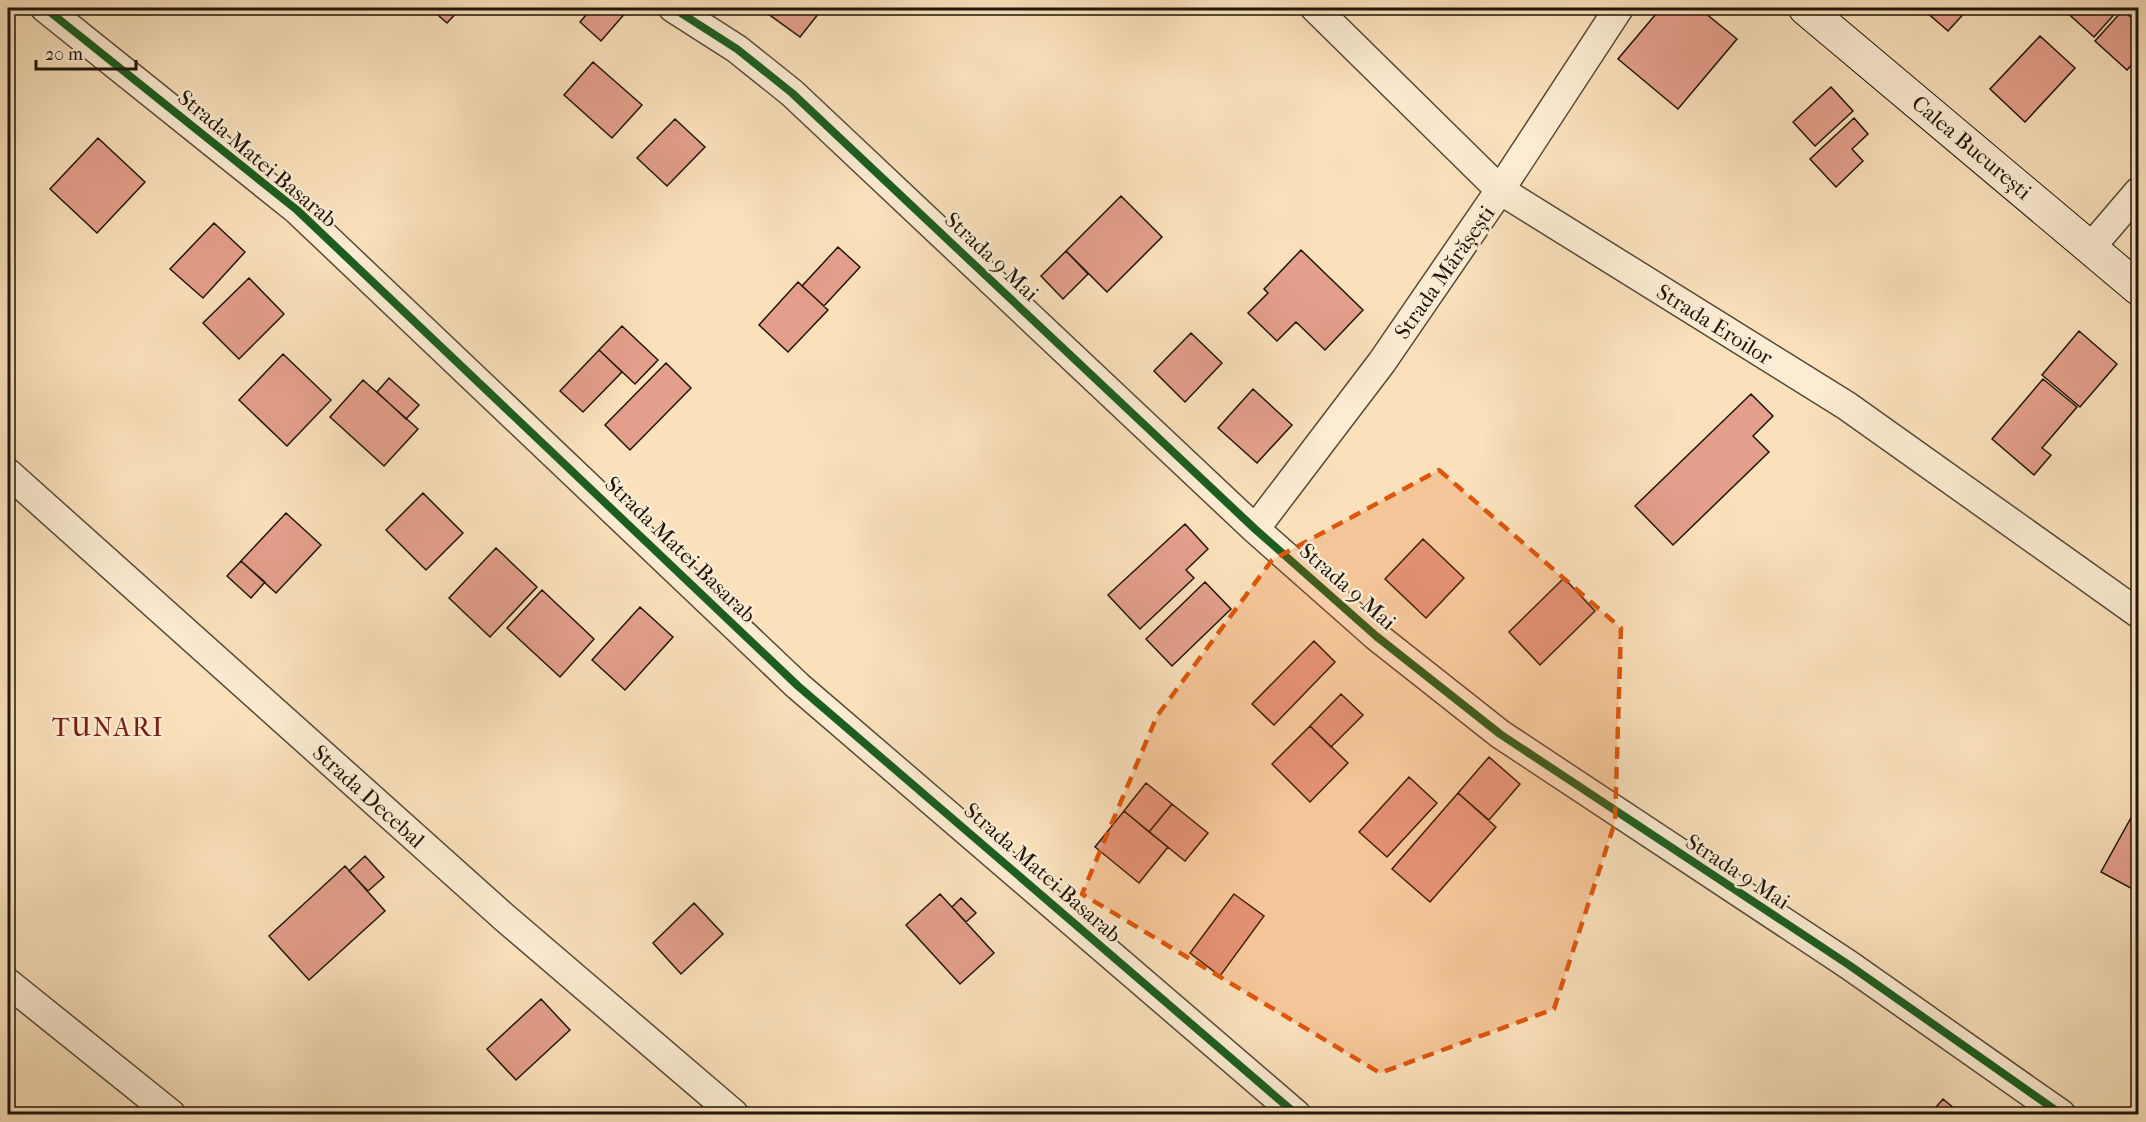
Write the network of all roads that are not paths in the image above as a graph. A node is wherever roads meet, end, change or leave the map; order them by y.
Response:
1 (45, 8) edge
2 (673, 8) edge
3 (1315, 8) edge
4 (1619, 8) edge
5 (1805, 8) edge
6 (1500, 190) junction
7 (2139, 192) edge
8 (2091, 247) junction
9 (2139, 288) edge
10 (8, 473) edge
11 (1256, 529) junction
12 (2139, 613) edge
13 (8, 983) edge
14 (171, 1114) edge
15 (734, 1114) edge
16 (1296, 1114) edge
17 (2061, 1114) edge

1 - 16 street, Strada Matei Basarab
2 - 11 street, Strada 9 Mai
3 - 6 street, Strada Eroilor
4 - 6 street, Strada Mărășești
5 - 8 main road, Calea București
6 - 11 street, Strada Mărășești
6 - 12 street, Strada Eroilor
7 - 8 street
8 - 9 main road, Calea București
10 - 15 street, Strada Decebal
11 - 17 street, Strada 9 Mai
13 - 14 street

